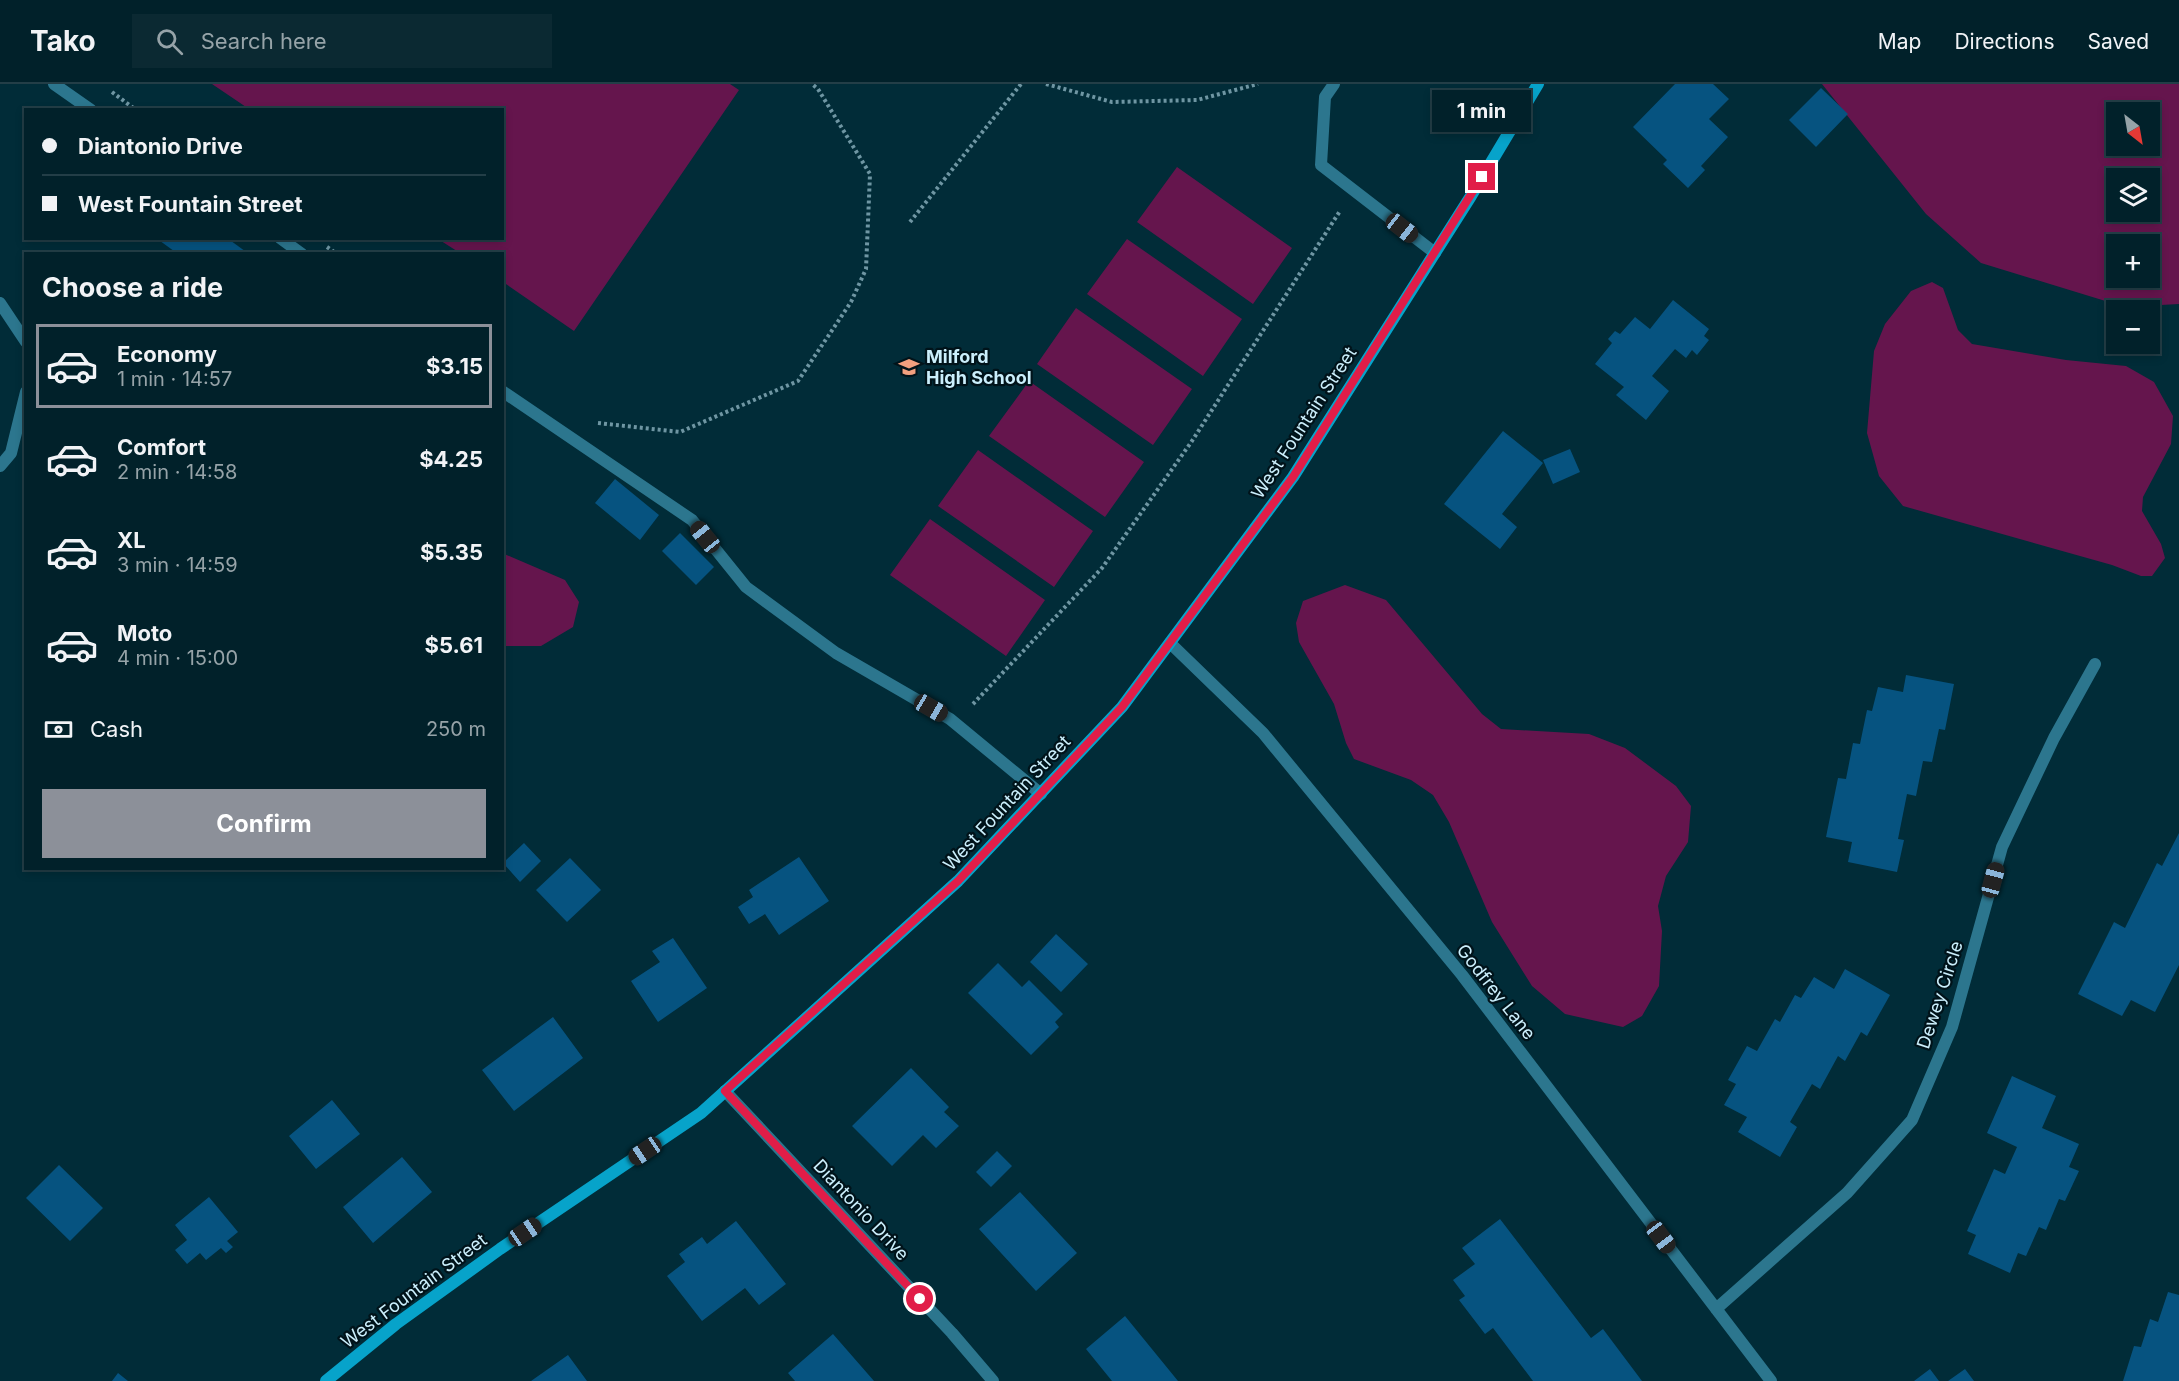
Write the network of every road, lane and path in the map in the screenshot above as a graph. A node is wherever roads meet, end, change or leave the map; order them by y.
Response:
1 (54, 84) edge
2 (812, 84) edge
3 (1021, 84) edge
4 (1046, 84) edge
5 (1258, 84) edge
6 (1334, 84) edge
7 (1538, 84) edge
8 (108, 90) dead end
9 (89, 108) edge
10 (133, 108) edge
11 (1354, 190) junction
12 (910, 222) dead end
13 (283, 240) edge
14 (299, 252) edge
15 (1435, 253) junction
16 (0, 303) edge
17 (24, 339) edge
18 (504, 392) edge
19 (24, 400) edge
20 (597, 423) dead end
21 (0, 466) edge
22 (1170, 643) junction
23 (2095, 664) dead end
24 (956, 724) junction
25 (1041, 794) junction
26 (725, 1091) junction
27 (1716, 1309) junction
28 (326, 1381) edge
29 (993, 1381) edge
30 (1771, 1381) edge

1 - 9 street
2 - 20 path
3 - 12 path
4 - 5 path
6 - 11 street
7 - 15 street, West Fountain Street
8 - 10 path
11 - 15 street
11 - 24 path
13 - 14 street
15 - 22 street, West Fountain Street
16 - 17 street
18 - 24 street
19 - 21 street
22 - 25 street, West Fountain Street
22 - 27 street, Godfrey Lane
23 - 27 street, Dewey Circle
24 - 25 street
25 - 26 street, West Fountain Street
26 - 28 street, West Fountain Street
26 - 29 street, Diantonio Drive
27 - 30 street, Godfrey Lane

